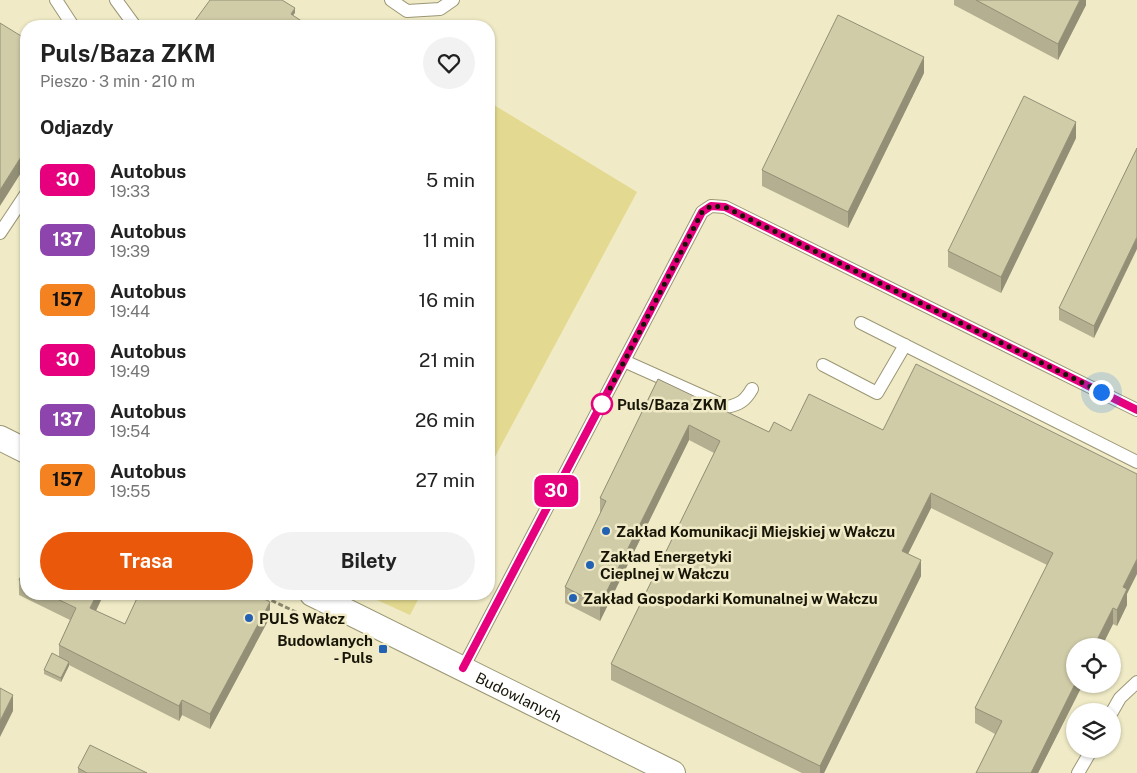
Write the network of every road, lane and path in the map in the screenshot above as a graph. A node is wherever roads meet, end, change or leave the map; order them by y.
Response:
1 (56, 0) edge
2 (116, 0) edge
3 (391, 0) edge
4 (453, 0) edge
5 (69, 20) edge
6 (131, 20) edge
7 (20, 203) edge
8 (0, 234) edge
9 (861, 323) dead end
10 (905, 345) junction
11 (624, 361) junction
12 (823, 365) dead end
13 (752, 389) dead end
14 (1137, 410) edge
15 (0, 438) edge
16 (20, 448) edge
17 (1137, 462) edge
18 (324, 600) edge
19 (463, 668) junction
20 (1137, 682) edge
21 (1117, 703) edge
22 (1087, 758) edge
23 (673, 773) edge
24 (1078, 773) edge

1 - 5 lane
2 - 6 lane
3 - 4 lane
7 - 8 lane
9 - 10 lane
10 - 12 lane
10 - 17 lane
11 - 13 lane
11 - 14 lane
11 - 19 lane
15 - 16 street
18 - 19 street, Budowlanych
19 - 23 street, Budowlanych
20 - 21 lane
22 - 24 lane

